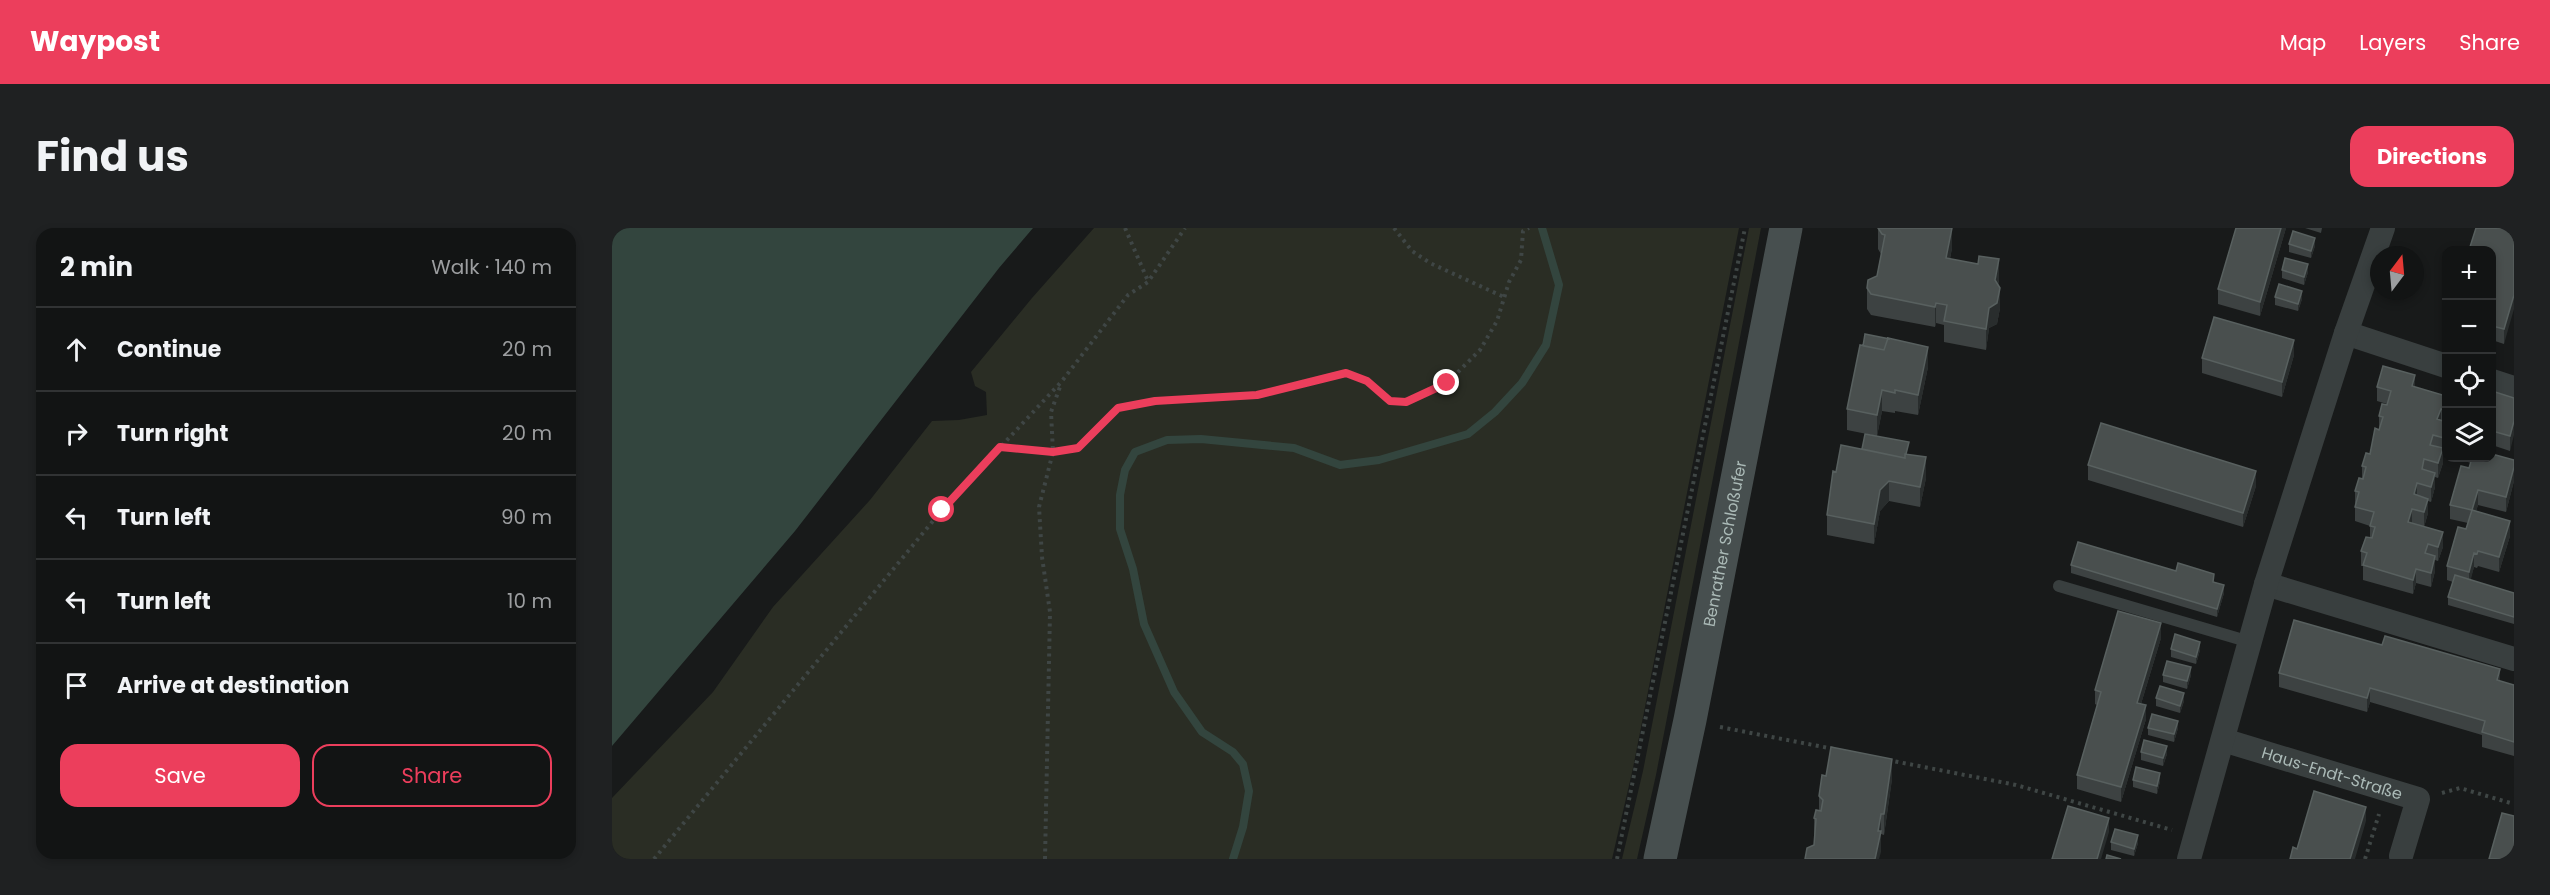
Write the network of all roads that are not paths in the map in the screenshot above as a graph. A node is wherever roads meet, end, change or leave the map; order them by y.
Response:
1 (1786, 228) edge
2 (2383, 228) edge
3 (2346, 333) junction
4 (2442, 365) edge
5 (2496, 382) edge
6 (2514, 388) edge
7 (2266, 584) junction
8 (2059, 586) dead end
9 (2250, 642) junction
10 (2514, 659) edge
11 (2223, 740) junction
12 (2192, 848) edge
13 (2400, 857) edge
14 (1660, 859) edge

1 - 14 street, Benrather Schloßufer
2 - 3 street
3 - 4 street
3 - 7 street
5 - 6 street
7 - 9 street
7 - 10 street
8 - 9 lane
9 - 11 street
11 - 12 street
11 - 13 street, Haus-Endt-Straße

